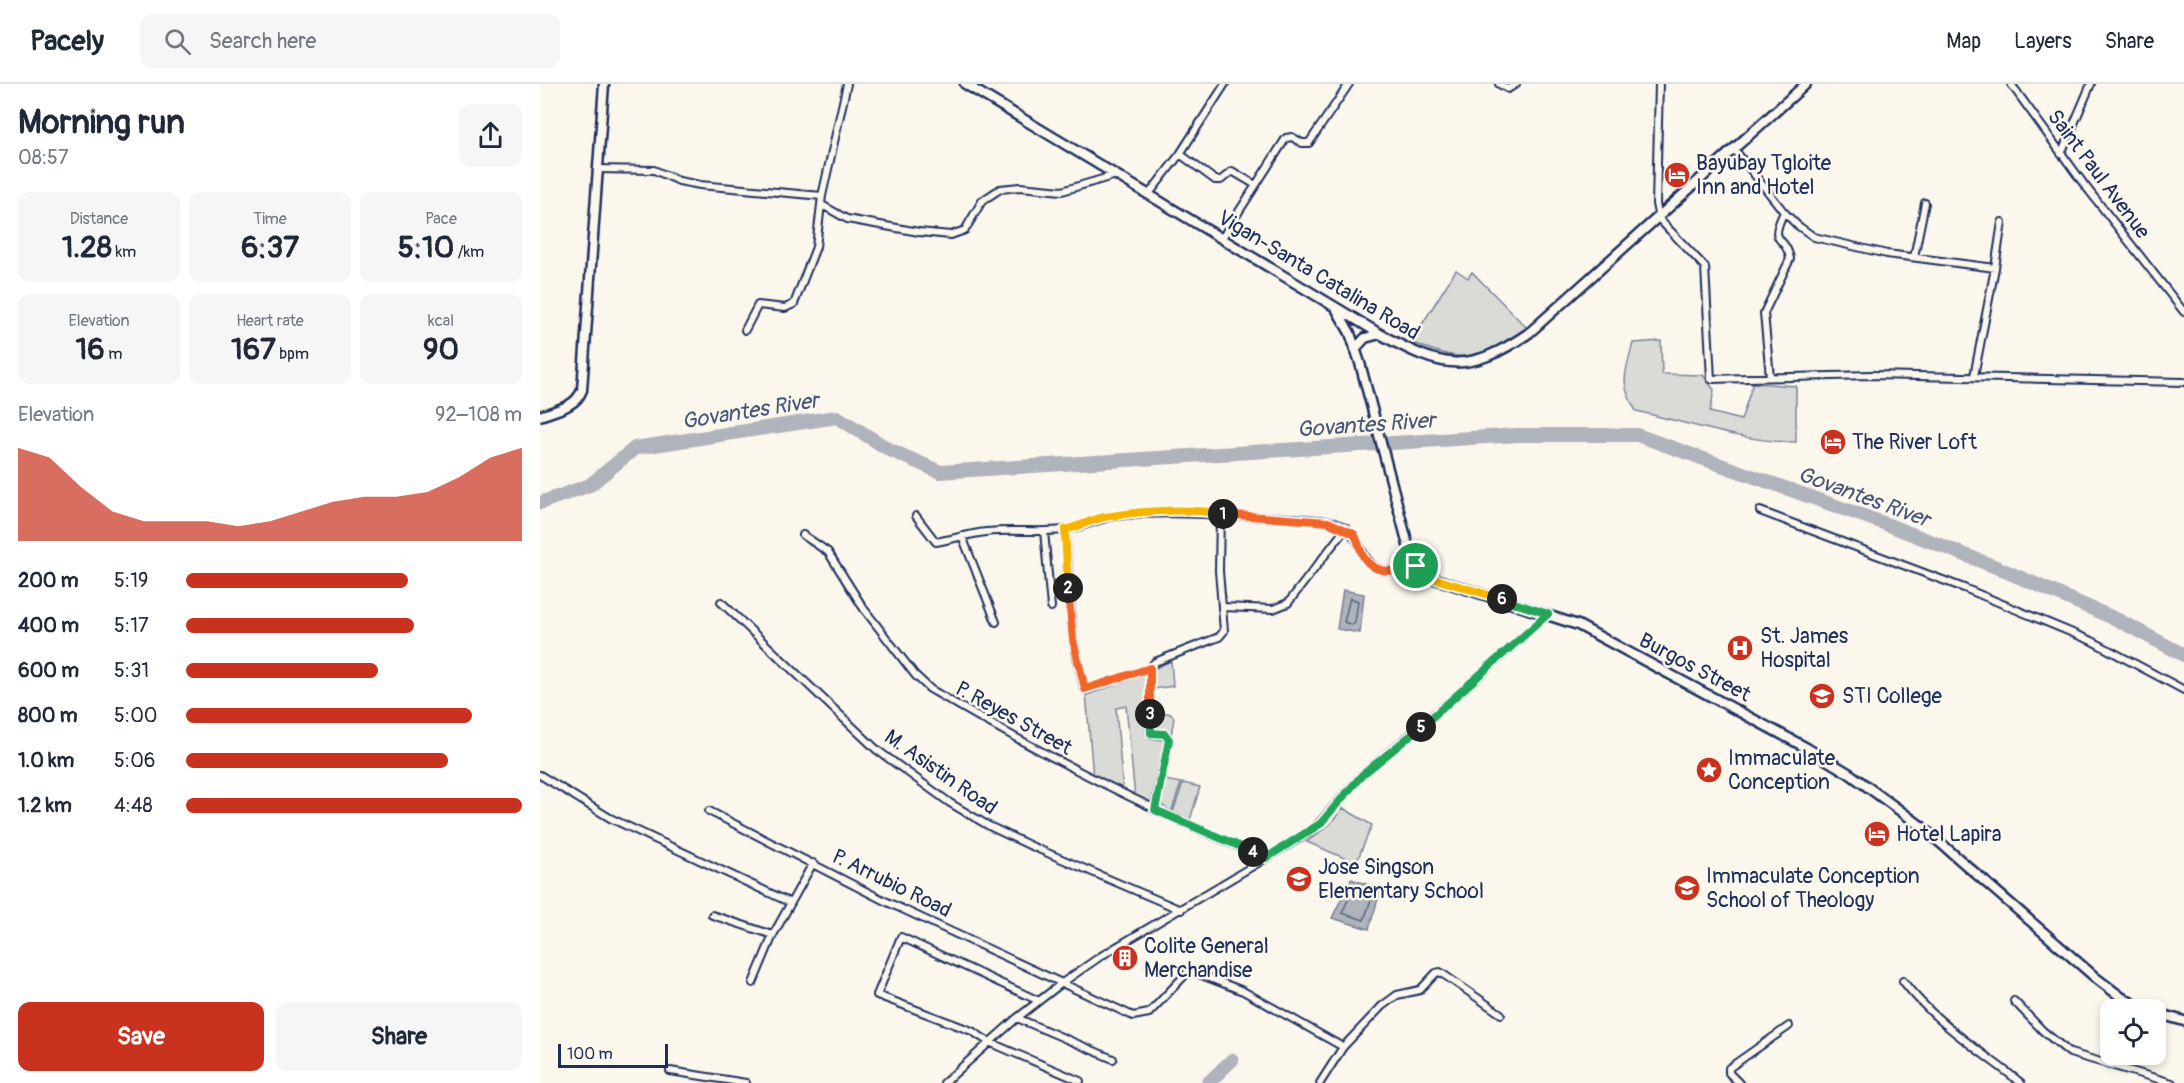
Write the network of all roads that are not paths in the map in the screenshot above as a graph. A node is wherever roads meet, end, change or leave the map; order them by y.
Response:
1 (604, 84) edge
2 (847, 84) edge
3 (965, 84) edge
4 (1225, 84) edge
5 (1349, 84) edge
6 (1499, 84) edge
7 (1516, 84) edge
8 (1659, 84) edge
9 (1806, 84) edge
10 (2011, 84) edge
11 (2091, 84) edge
12 (1734, 149) junction
13 (1180, 154) junction
14 (2061, 154) junction
15 (597, 169) junction
16 (1116, 175) junction
17 (1254, 184) junction
18 (1149, 194) junction
19 (822, 196) junction
20 (1925, 203) dead end
21 (822, 205) junction
22 (1784, 212) junction
23 (1659, 219) junction
24 (2002, 222) dead end
25 (1222, 238) junction
26 (1914, 257) junction
27 (1995, 268) junction
28 (1337, 310) junction
29 (2184, 312) edge
30 (746, 330) dead end
31 (1380, 334) junction
32 (1355, 349) junction
33 (1974, 376) junction
34 (1770, 377) junction
35 (2184, 382) edge
36 (540, 416) edge
37 (1760, 511) dead end
38 (1220, 513) junction
39 (916, 516) dead end
40 (1346, 528) junction
41 (1065, 530) junction
42 (1044, 531) junction
43 (803, 535) dead end
44 (962, 536) junction
45 (1416, 566) junction
46 (721, 602) dead end
47 (1051, 607) dead end
48 (1223, 607) junction
49 (1548, 614) junction
50 (996, 622) dead end
51 (1150, 668) junction
52 (2184, 690) edge
53 (540, 775) edge
54 (1155, 810) junction
55 (709, 811) dead end
56 (1266, 858) junction
57 (813, 862) junction
58 (791, 903) junction
59 (1181, 909) junction
60 (712, 915) dead end
61 (773, 935) junction
62 (1903, 981) dead end
63 (753, 983) dead end
64 (1062, 983) junction
65 (2128, 999) edge
66 (2014, 1000) dead end
67 (1039, 1001) junction
68 (1501, 1014) dead end
69 (2166, 1016) edge
70 (1017, 1018) junction
71 (2184, 1021) edge
72 (1789, 1026) dead end
73 (989, 1042) junction
74 (1343, 1047) junction
75 (1113, 1059) dead end
76 (670, 1071) dead end
77 (1080, 1081) dead end
78 (746, 1083) edge
79 (944, 1083) edge
80 (1320, 1083) edge
81 (1739, 1083) edge
82 (2021, 1083) edge
83 (2172, 1083) edge

1 - 15 main road
2 - 19 street
3 - 16 main road, Vigan-Santa Catalina Road
4 - 13 street
5 - 17 street
6 - 7 street
8 - 23 street
9 - 12 main road, Vigan-Santa Catalina Road
10 - 14 street, Saint Paul Avenue
11 - 14 street
12 - 22 street
12 - 23 main road, Vigan-Santa Catalina Road
13 - 17 street
13 - 18 street
14 - 29 street, Saint Paul Avenue
15 - 19 street
15 - 36 main road
16 - 18 main road, Vigan-Santa Catalina Road
16 - 21 street
17 - 25 street
18 - 25 main road, Vigan-Santa Catalina Road
19 - 21 street
20 - 26 street
21 - 30 street
22 - 26 street
22 - 34 street
23 - 31 main road, Vigan-Santa Catalina Road
23 - 34 street
24 - 27 street
25 - 28 main road, Vigan-Santa Catalina Road
26 - 27 street
27 - 33 street
28 - 31 main road, Vigan-Santa Catalina Road
28 - 32 main road
31 - 32 main road
32 - 45 main road
33 - 34 street
33 - 35 street
37 - 52 street
38 - 40 street
38 - 41 street
38 - 48 street
39 - 44 street
40 - 45 street
40 - 48 street
41 - 42 street
41 - 51 street
42 - 44 street
42 - 47 street
43 - 54 street, P. Reyes Street
44 - 50 street
45 - 49 main road, Burgos Street
46 - 59 street, M. Asistin Road
48 - 51 street
49 - 56 street
49 - 65 main road, Burgos Street
51 - 54 street
53 - 58 street
54 - 56 street, P. Reyes Street
55 - 57 street, P. Arrubio Road
56 - 59 street
57 - 58 street
57 - 64 street, P. Arrubio Road
58 - 61 street
59 - 64 street
60 - 61 street
61 - 63 street
62 - 82 street
64 - 67 street
64 - 74 street, P. Arrubio Road
66 - 83 street
67 - 70 street
67 - 73 street
68 - 74 street
69 - 71 main road
70 - 73 street
70 - 75 street
72 - 81 street
73 - 77 street
73 - 79 street
74 - 80 street
76 - 78 street

